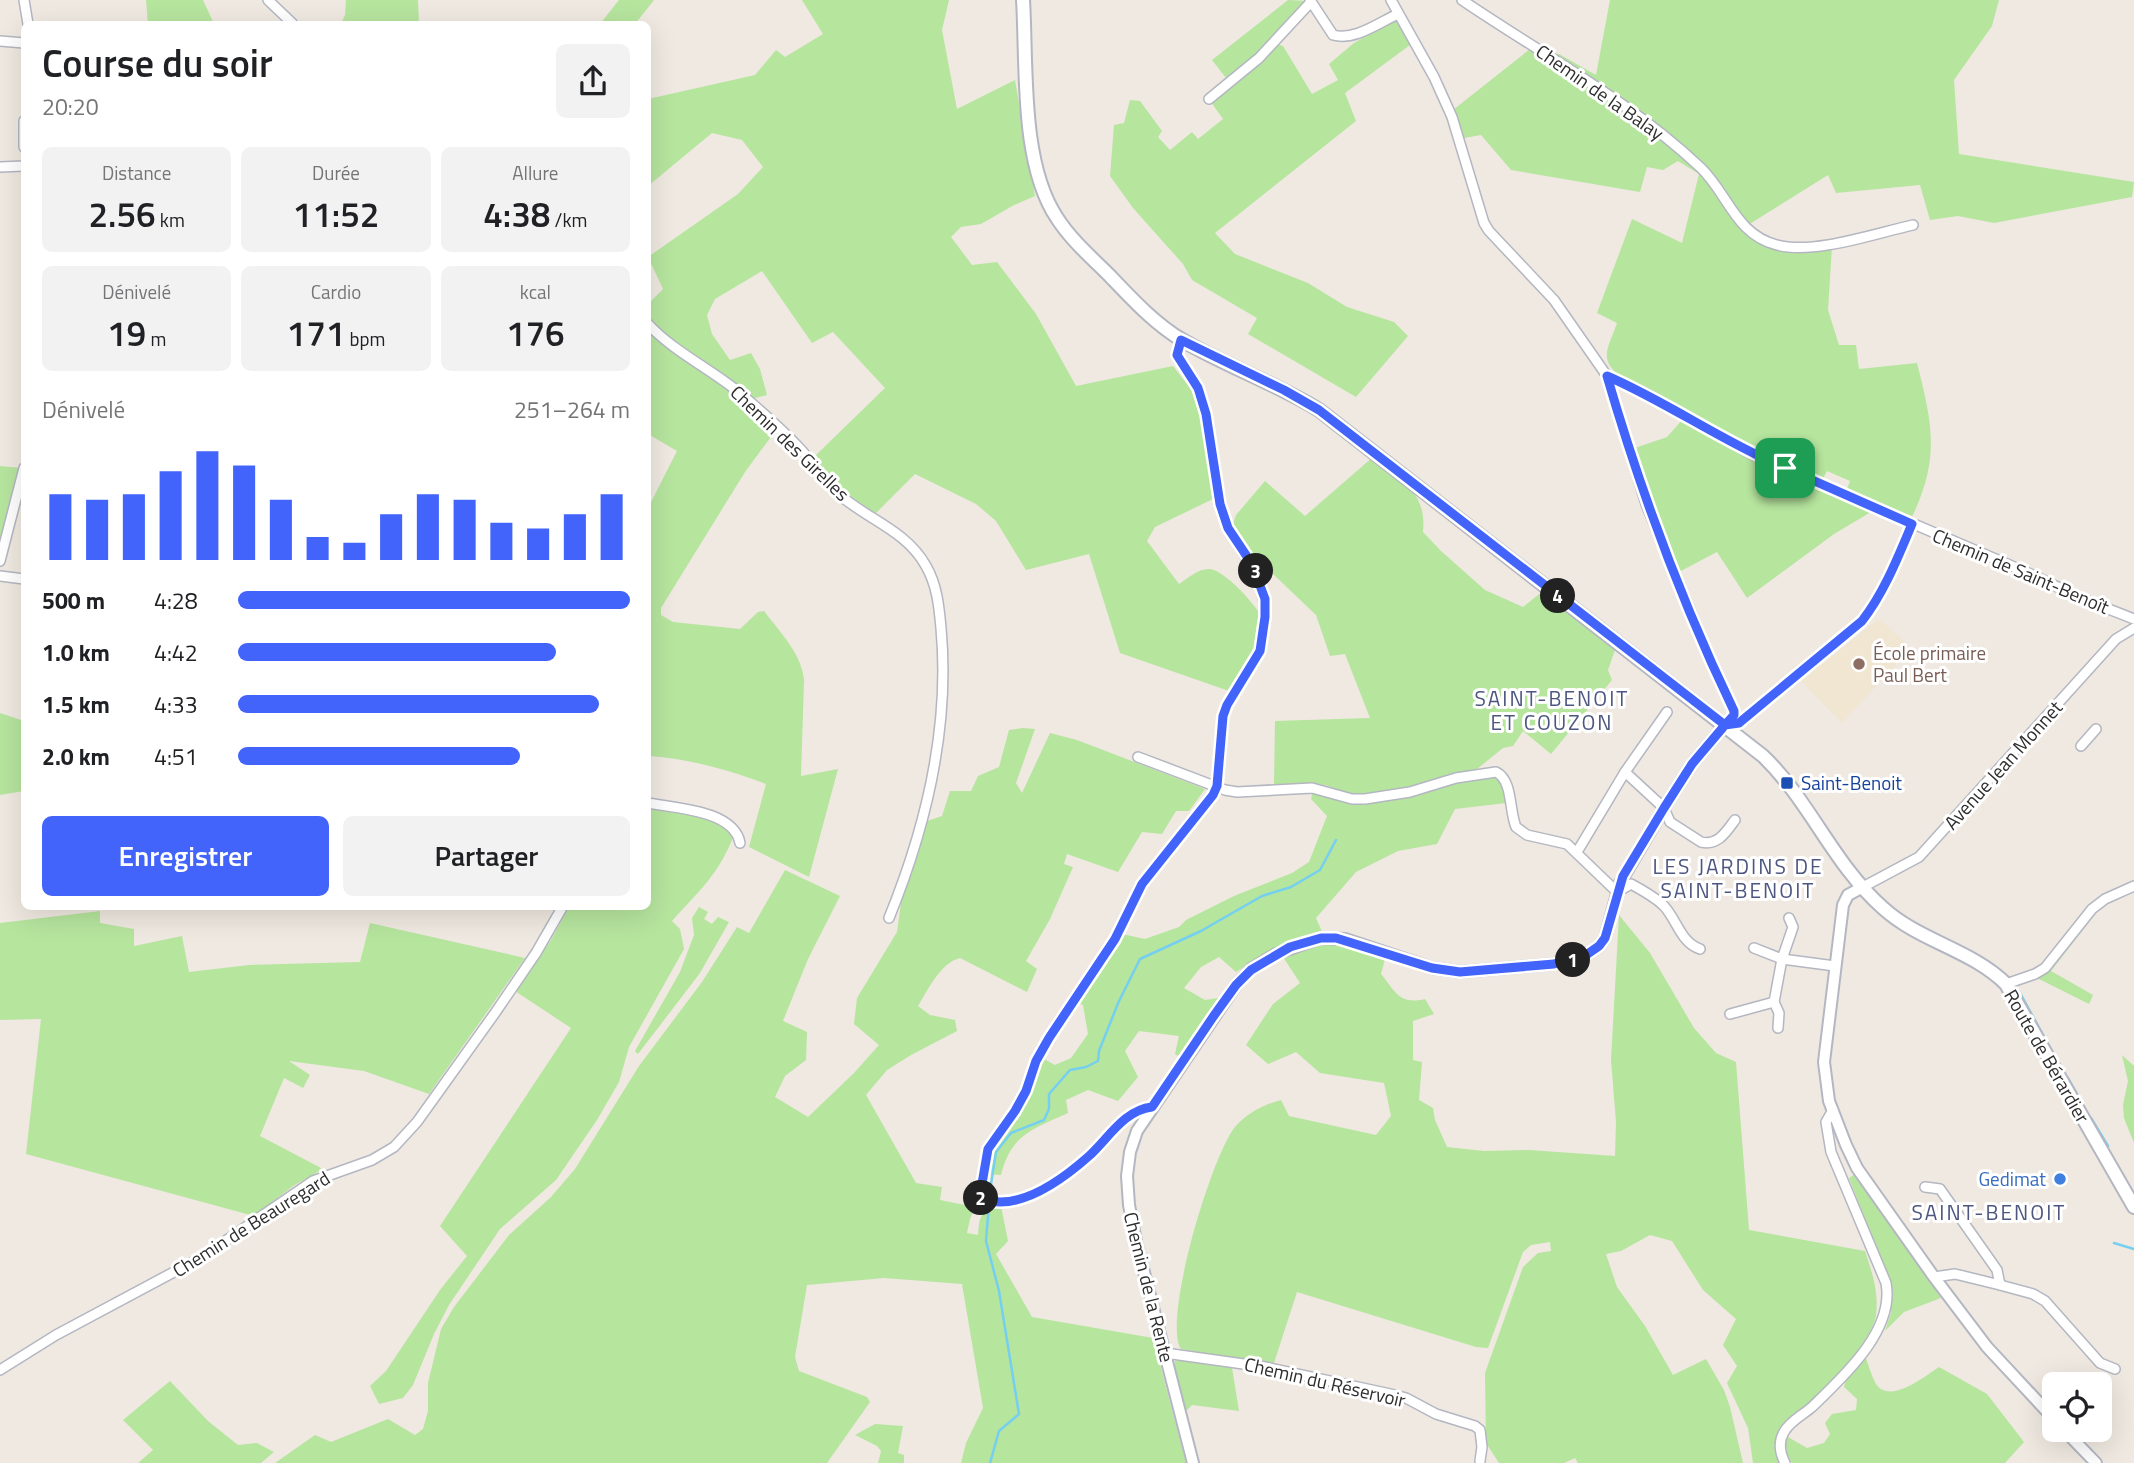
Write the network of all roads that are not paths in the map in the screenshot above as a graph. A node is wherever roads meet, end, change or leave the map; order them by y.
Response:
1 (24, 0) edge
2 (268, 0) edge
3 (1023, 0) edge
4 (1391, 0) edge
5 (1462, 0) edge
6 (1311, 1) edge
7 (1398, 14) junction
8 (28, 21) edge
9 (290, 21) edge
10 (0, 41) edge
11 (21, 43) edge
12 (1209, 99) dead end
13 (21, 166) edge
14 (0, 167) edge
15 (1913, 225) dead end
16 (651, 327) edge
17 (1181, 340) junction
18 (1607, 376) junction
19 (21, 480) edge
20 (1912, 524) junction
21 (0, 561) edge
22 (0, 576) edge
23 (21, 579) edge
24 (2134, 619) edge
25 (2134, 628) edge
26 (1667, 712) dead end
27 (1725, 725) junction
28 (2096, 729) dead end
29 (2081, 746) dead end
30 (1138, 757) dead end
31 (1625, 772) junction
32 (1217, 786) junction
33 (651, 804) edge
34 (1664, 808) junction
35 (1735, 820) dead end
36 (740, 843) dead end
37 (1577, 852) junction
38 (2134, 886) edge
39 (1861, 888) junction
40 (1617, 892) junction
41 (561, 910) edge
42 (888, 918) dead end
43 (1789, 918) dead end
44 (1754, 948) dead end
45 (1700, 949) dead end
46 (1782, 959) junction
47 (1835, 967) junction
48 (2006, 984) junction
49 (1774, 1002) junction
50 (1730, 1014) dead end
51 (1778, 1028) dead end
52 (1152, 1107) junction
53 (1833, 1110) junction
54 (1925, 1187) dead end
55 (2134, 1206) edge
56 (1934, 1277) junction
57 (2000, 1285) junction
58 (1165, 1353) junction
59 (2115, 1369) dead end
60 (0, 1370) edge
61 (2042, 1406) edge
62 (2076, 1442) edge
63 (1480, 1461) dead end
64 (1193, 1463) edge
65 (1785, 1463) edge
66 (2096, 1463) edge

1 - 8 street
2 - 9 street
3 - 17 main road, Route de Bérardier
4 - 7 street
5 - 15 street, Chemin de la Balay
6 - 7 street
6 - 12 street
7 - 18 street
10 - 11 street
13 - 14 street
16 - 42 street, Chemin des Girelles
17 - 27 main road, Route de Bérardier
17 - 32 street
18 - 20 street, Chemin de Saint-Benoît
18 - 27 street
19 - 21 street
20 - 24 street, Chemin de Saint-Benoît
20 - 27 street
22 - 23 street
25 - 39 street, Avenue Jean Monnet
26 - 31 street
27 - 34 street, Chemin de la Rente
27 - 39 main road, Route de Bérardier
28 - 29 street
30 - 32 street
31 - 34 street
31 - 37 street
32 - 37 street
32 - 52 street
33 - 36 street
34 - 35 street
34 - 40 street, Chemin de la Rente
37 - 40 street
38 - 48 street
39 - 47 street
39 - 48 main road, Route de Bérardier
40 - 45 street
40 - 52 street, Chemin de la Rente
41 - 60 street, Chemin de Beauregard
43 - 46 street
44 - 46 street
46 - 47 street
46 - 49 street
47 - 53 street
48 - 55 main road, Route de Bérardier
49 - 50 street
49 - 51 street
52 - 58 street, Chemin de la Rente
53 - 56 street
53 - 65 street
54 - 57 street
56 - 57 street
56 - 61 street
57 - 59 street
58 - 63 street, Chemin du Réservoir
58 - 64 street, Chemin de la Rente
62 - 66 street

